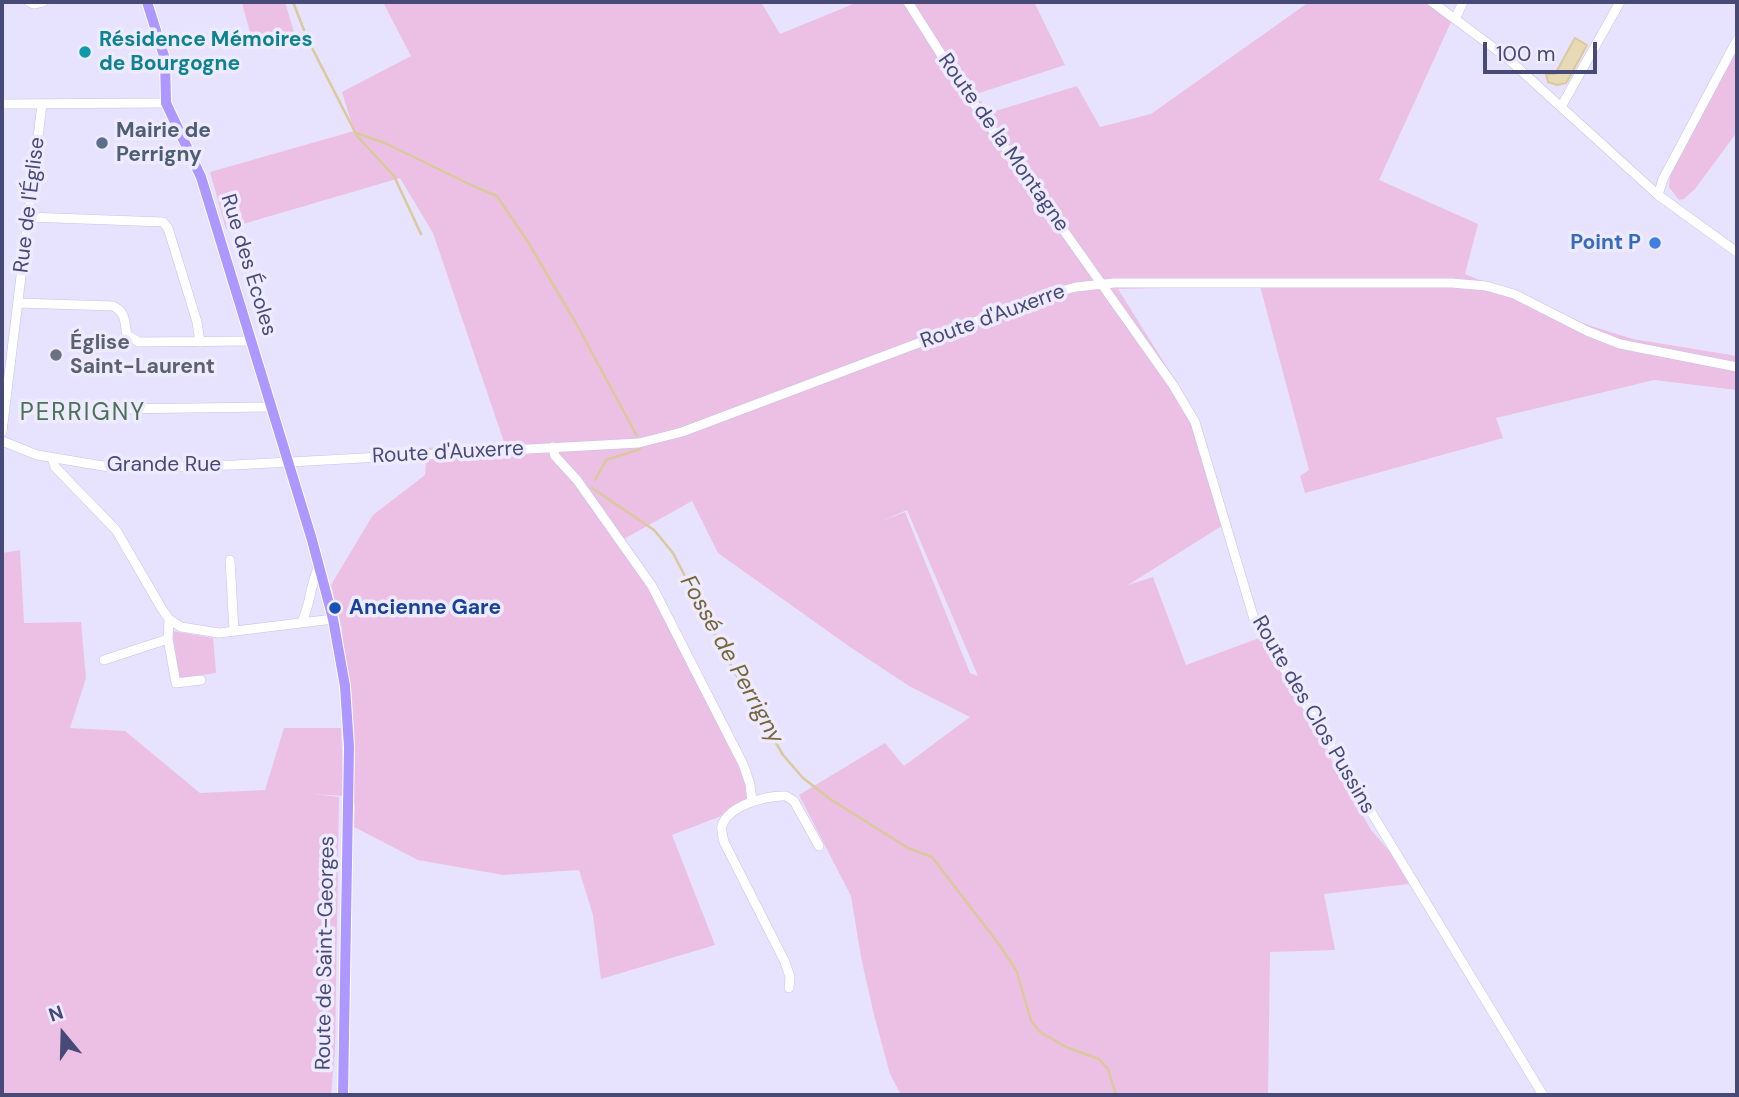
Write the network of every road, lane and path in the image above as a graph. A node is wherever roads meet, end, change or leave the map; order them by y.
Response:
1 (29, 2) edge
2 (43, 2) edge
3 (147, 2) edge
4 (908, 2) edge
5 (1432, 2) edge
6 (1463, 2) edge
7 (1620, 2) edge
8 (1456, 17) junction
9 (1737, 40) edge
10 (166, 103) junction
11 (2, 104) edge
12 (42, 104) junction
13 (1561, 107) junction
14 (1658, 195) junction
15 (28, 217) junction
16 (1737, 252) edge
17 (1100, 283) junction
18 (18, 303) junction
19 (251, 341) junction
20 (200, 342) junction
21 (1737, 368) edge
22 (271, 407) junction
23 (113, 409) dead end
24 (2, 432) edge
25 (2, 441) edge
26 (552, 447) junction
27 (52, 457) junction
28 (287, 462) junction
29 (230, 560) dead end
30 (320, 570) junction
31 (169, 619) junction
32 (333, 619) junction
33 (302, 622) junction
34 (234, 631) junction
35 (169, 639) junction
36 (104, 660) dead end
37 (201, 680) dead end
38 (752, 802) junction
39 (819, 846) dead end
40 (789, 988) dead end
41 (343, 1095) edge
42 (1543, 1095) edge

1 - 2 street
3 - 10 main road, Rue des Écoles
4 - 17 street, Route de la Montagne
5 - 8 street
6 - 8 street
7 - 13 street
8 - 13 street
9 - 14 street
10 - 12 street
10 - 19 main road, Rue des Écoles
11 - 12 street
12 - 15 street, Rue de l'Église
13 - 14 street
14 - 16 street
15 - 18 street, Rue de l'Église
15 - 20 street
17 - 21 street, Route d'Auxerre
17 - 26 street, Route d'Auxerre
17 - 42 street, Route des Clos Pussins
18 - 20 street
18 - 24 street, Rue de l'Église
19 - 20 street
19 - 22 main road, Rue des Écoles
22 - 23 street
22 - 28 main road, Rue des Écoles
25 - 27 street, Grande Rue
26 - 28 street, Route d'Auxerre
26 - 38 street
27 - 28 street, Grande Rue
27 - 31 street
28 - 30 main road, Rue des Écoles
29 - 34 street
30 - 32 main road, Rue des Écoles
30 - 33 street
31 - 34 street
31 - 35 street
32 - 33 street
32 - 41 main road, Route de Saint-Georges
33 - 34 street
35 - 36 street
35 - 37 street
38 - 39 street
38 - 40 street

